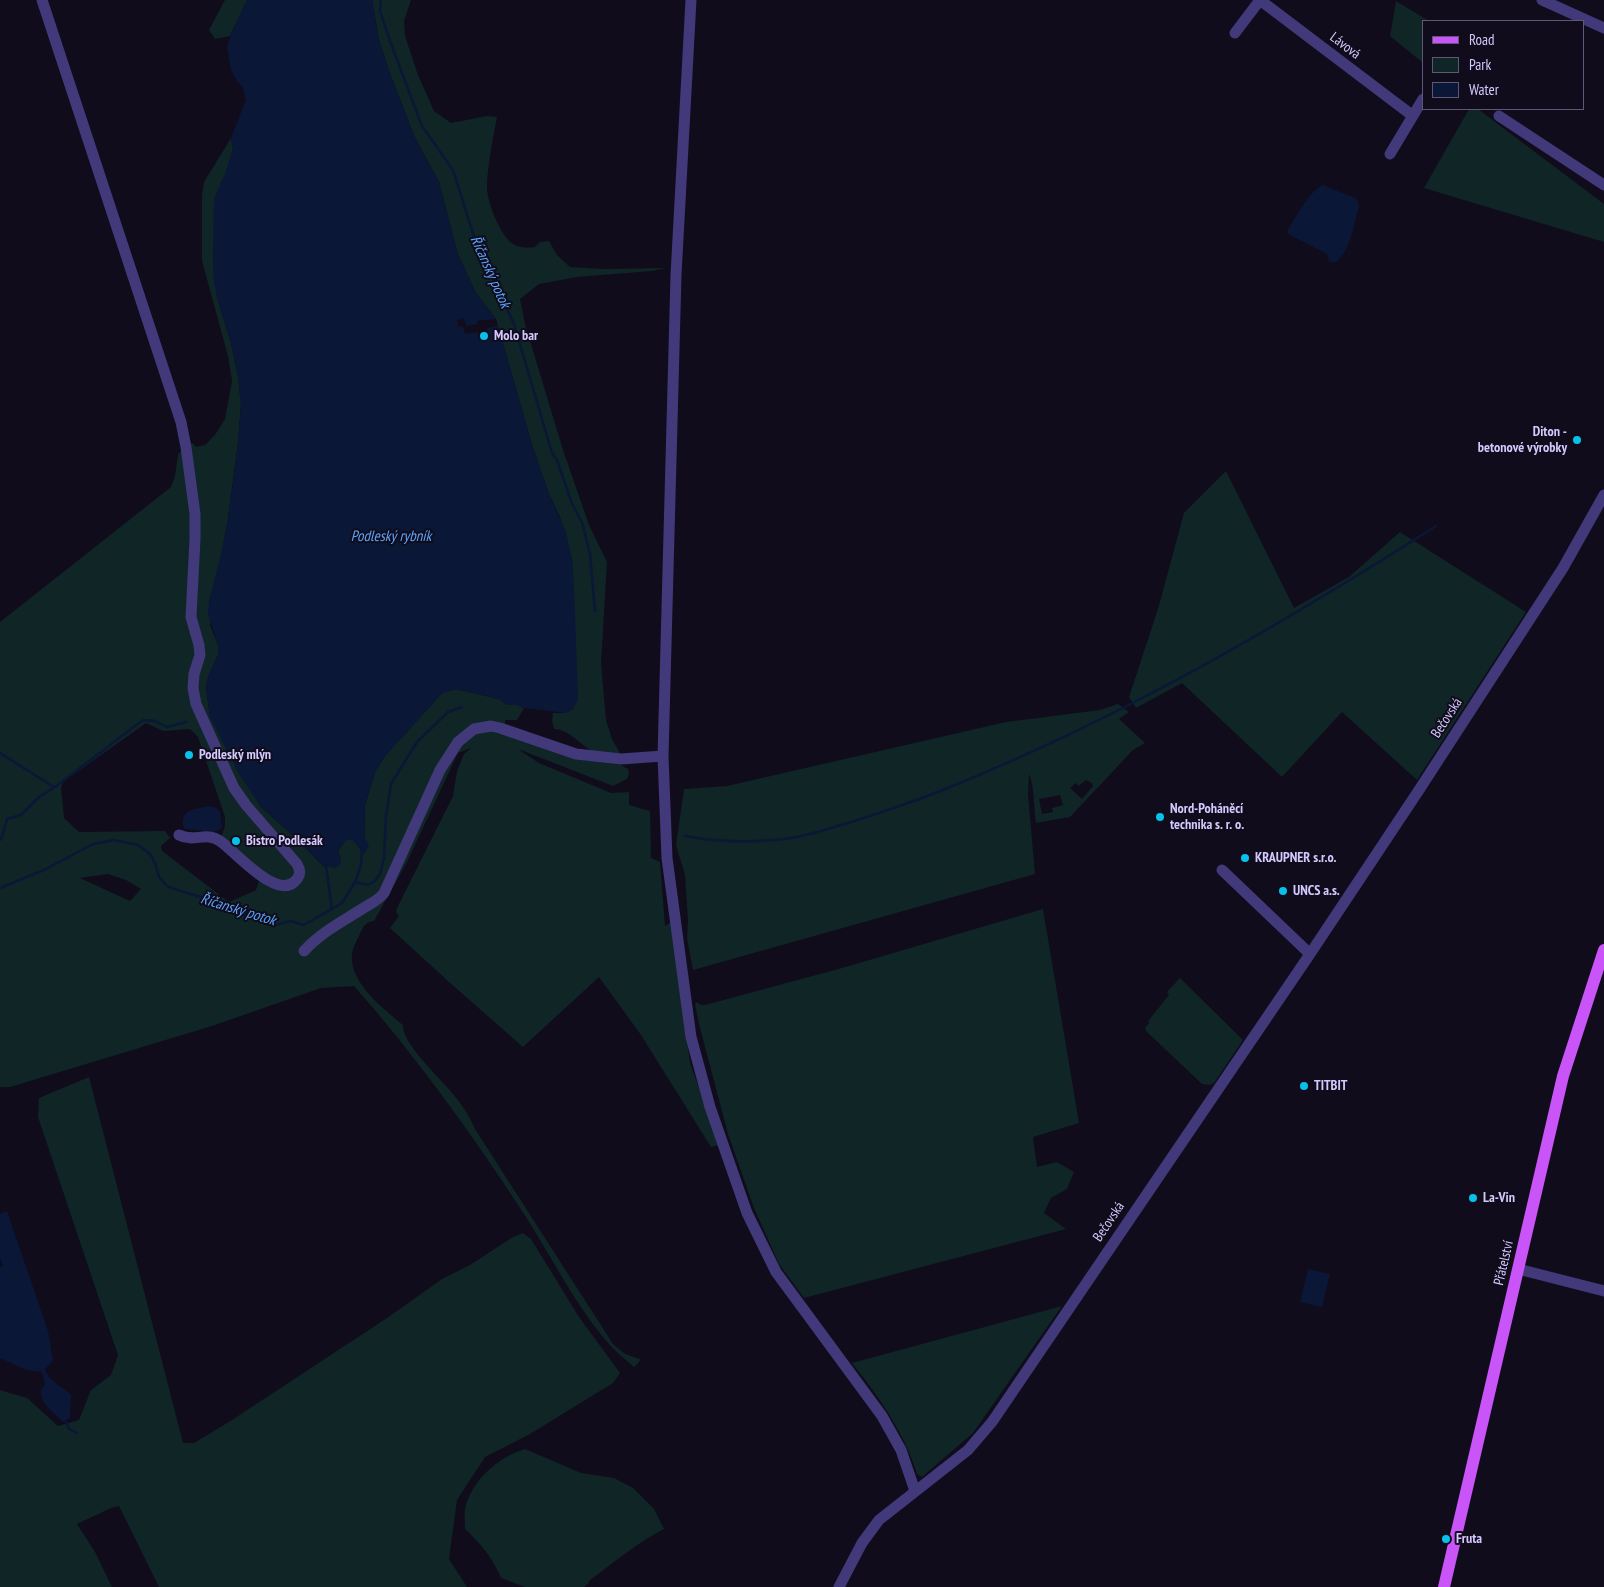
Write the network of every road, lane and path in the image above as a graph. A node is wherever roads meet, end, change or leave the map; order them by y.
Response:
1 (42, 0) edge
2 (691, 0) edge
3 (1260, 0) edge
4 (1542, 0) edge
5 (1603, 26) edge
6 (1235, 33) dead end
7 (1422, 101) edge
8 (1412, 116) junction
9 (1499, 116) dead end
10 (1390, 154) dead end
11 (1604, 185) edge
12 (1604, 496) edge
13 (664, 756) junction
14 (179, 835) dead end
15 (1222, 870) dead end
16 (1604, 950) edge
17 (304, 951) dead end
18 (1310, 954) junction
19 (1518, 1269) junction
20 (1604, 1291) edge
21 (915, 1491) junction
22 (840, 1587) edge
23 (1444, 1587) edge

1 - 14 street
2 - 13 street
3 - 6 street
3 - 8 street, Lávová
4 - 5 street
7 - 8 street
8 - 10 street
9 - 11 street
12 - 18 street, Bečovská
13 - 17 street
13 - 21 street
15 - 18 street
16 - 19 main road, Přátelství
18 - 21 street, Bečovská
19 - 20 street
19 - 23 main road, Přátelství
21 - 22 street, Bečovská

